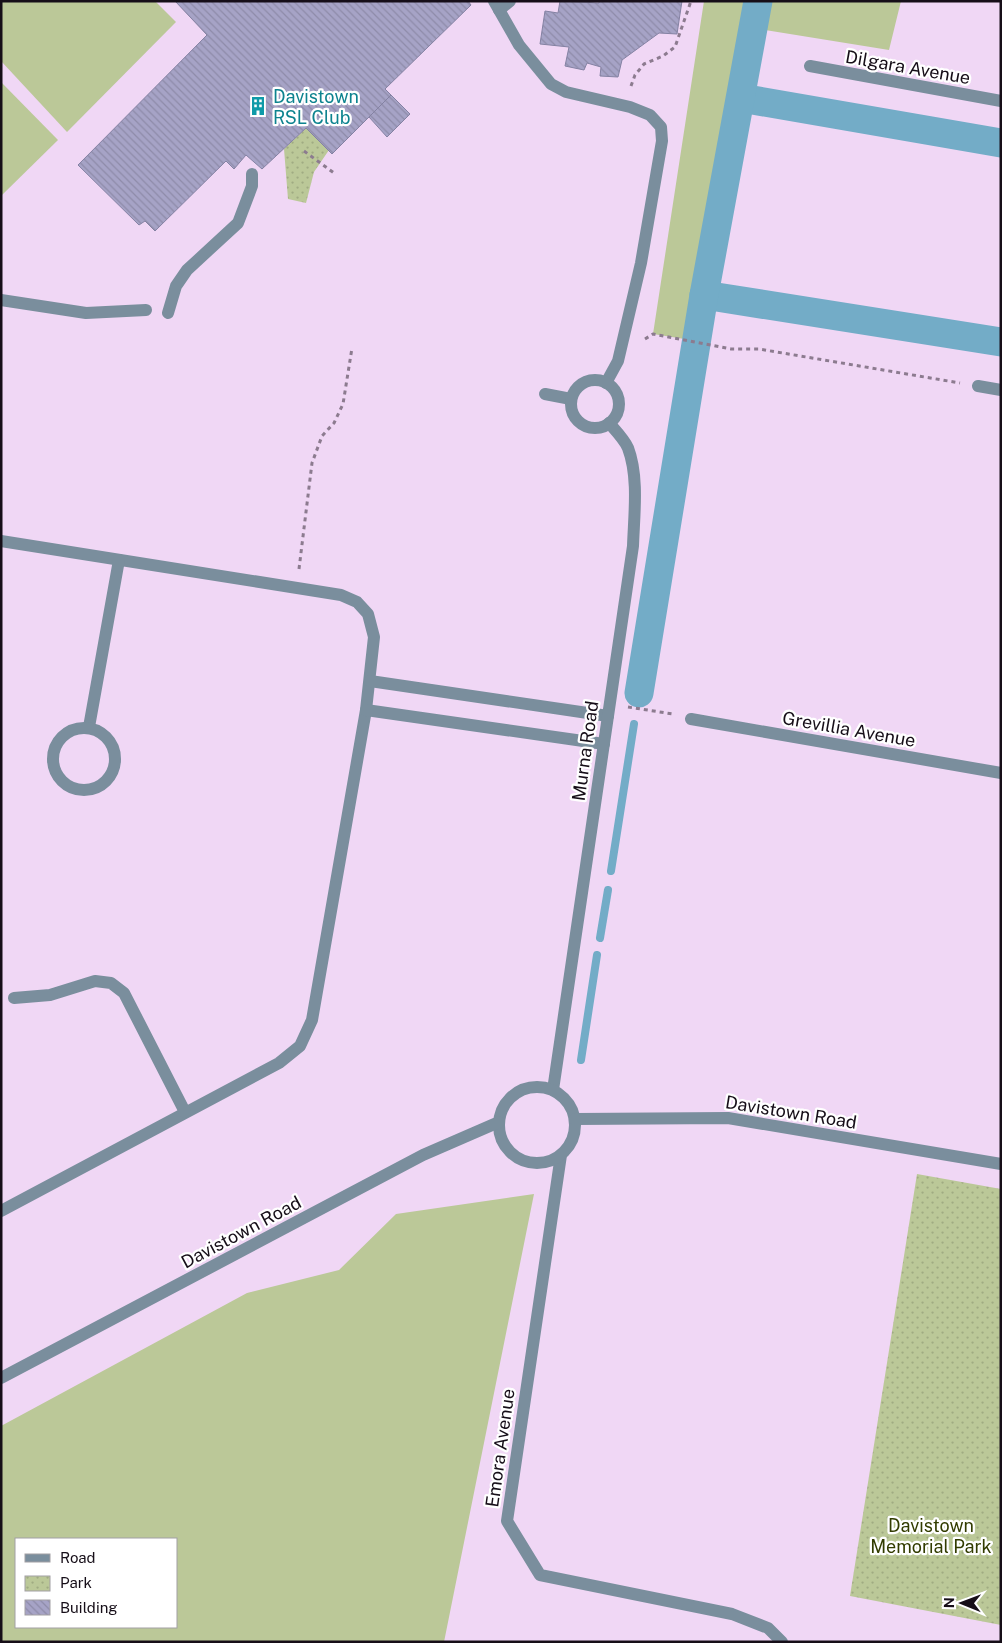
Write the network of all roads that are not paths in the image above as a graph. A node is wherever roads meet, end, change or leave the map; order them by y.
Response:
1 (510, 1) edge
2 (497, 6) edge
3 (810, 66) dead end
4 (1001, 101) edge
5 (252, 174) dead end
6 (1, 300) edge
7 (146, 310) dead end
8 (168, 313) dead end
9 (606, 383) junction
10 (978, 386) road end
11 (1001, 390) edge
12 (545, 394) dead end
13 (571, 399) junction
14 (609, 423) junction
15 (1, 541) edge
16 (119, 560) junction
17 (370, 681) junction
18 (366, 710) junction
19 (609, 710) junction
20 (691, 719) road end
21 (89, 728) junction
22 (604, 744) junction
23 (1001, 773) edge
24 (14, 998) dead end
25 (552, 1090) junction
26 (185, 1112) junction
27 (575, 1119) junction
28 (499, 1122) junction
29 (561, 1155) junction
30 (1001, 1164) edge
31 (1, 1211) edge
32 (1, 1378) edge
33 (782, 1642) edge

1 - 2 street
2 - 9 street
3 - 4 street, Dilgara Avenue
5 - 8 street
6 - 7 street
9 - 13 street
9 - 14 street
10 - 11 street
12 - 13 street
13 - 14 street
14 - 19 street, Murna Road
15 - 16 street
16 - 17 street
16 - 21 street
17 - 18 street
17 - 19 street
18 - 22 street
18 - 26 street
19 - 22 street, Murna Road
20 - 23 street, Grevillia Avenue
21 - 21 street
22 - 25 street, Murna Road
24 - 26 street
25 - 27 street
25 - 28 street
26 - 31 street
27 - 29 street
27 - 30 street, Davistown Road
28 - 29 street
28 - 32 street, Davistown Road
29 - 33 street, Emora Avenue

